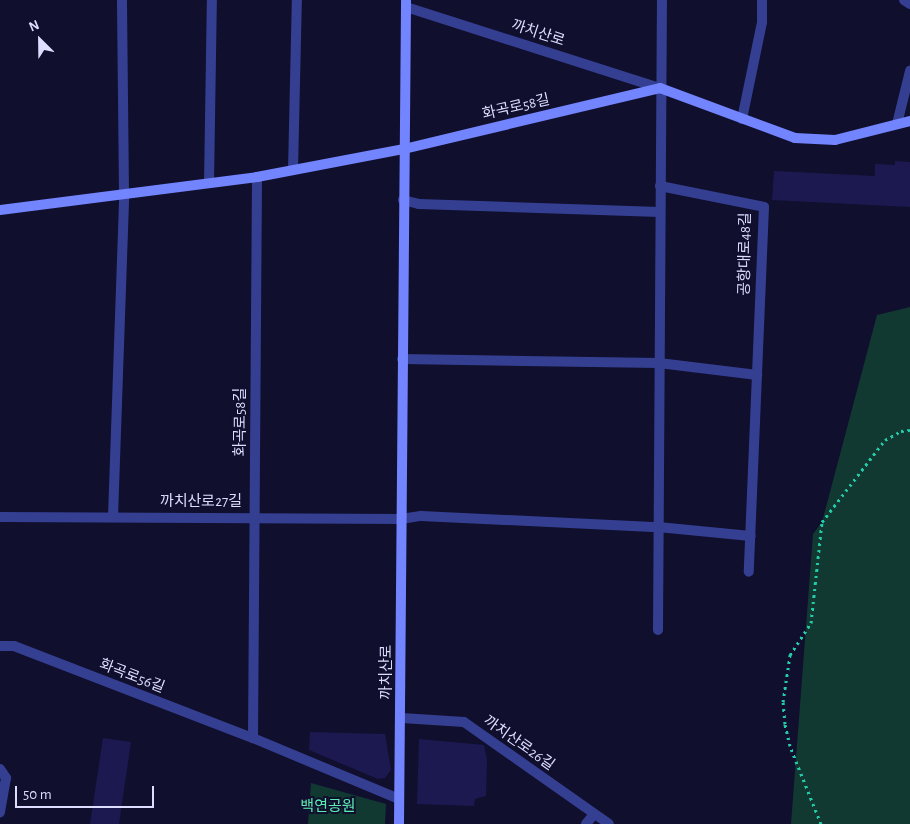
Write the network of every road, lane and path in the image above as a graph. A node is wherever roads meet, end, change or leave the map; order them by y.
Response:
1 (122, 0) edge
2 (212, 0) edge
3 (297, 0) edge
4 (662, 0) edge
5 (762, 0) edge
6 (904, 0) edge
7 (406, 4) edge
8 (910, 4) edge
9 (910, 71) edge
10 (660, 88) junction
11 (742, 119) junction
12 (910, 121) edge
13 (897, 124) junction
14 (404, 149) junction
15 (293, 170) junction
16 (257, 177) junction
17 (209, 184) junction
18 (660, 186) junction
19 (124, 194) junction
20 (402, 200) junction
21 (0, 210) edge
22 (660, 212) junction
23 (402, 359) junction
24 (659, 363) junction
25 (757, 375) junction
26 (910, 430) edge
27 (0, 516) edge
28 (114, 517) junction
29 (255, 517) junction
30 (401, 519) junction
31 (658, 528) junction
32 (750, 536) junction
33 (749, 572) dead end
34 (658, 630) dead end
35 (0, 646) edge
36 (402, 718) junction
37 (253, 738) junction
38 (0, 769) edge
39 (400, 799) junction
40 (0, 812) edge
41 (594, 814) junction
42 (399, 824) edge
43 (586, 824) edge
44 (609, 824) edge
45 (821, 824) edge

1 - 19 street
2 - 17 street
3 - 15 street
4 - 10 street
5 - 11 street
6 - 8 street
7 - 10 street, 까치산로
7 - 14 street, 까치산로
9 - 13 street
10 - 11 street
10 - 14 street, 화곡로58길
10 - 18 street
11 - 13 street
12 - 13 street
14 - 15 street, 화곡로58길
14 - 20 street, 까치산로
15 - 16 street, 화곡로58길
16 - 17 street, 화곡로58길
16 - 29 street, 화곡로58길
17 - 19 street, 화곡로58길
18 - 22 street
18 - 25 street, 공항대로48길
19 - 21 street, 화곡로58길
19 - 28 street
20 - 22 street
20 - 23 street, 까치산로
22 - 24 street
23 - 24 street
23 - 30 street, 까치산로
24 - 25 street
24 - 31 street
25 - 32 street, 공항대로48길
26 - 45 path
27 - 28 street, 까치산로27길
28 - 29 street, 까치산로27길
29 - 30 street, 까치산로27길
29 - 37 street
30 - 31 street
30 - 36 street, 까치산로
31 - 32 street
31 - 34 street
32 - 33 street, 공항대로48길
35 - 37 street, 화곡로56길
36 - 39 street, 까치산로
36 - 41 street, 까치산로26길
37 - 39 street, 화곡로56길
38 - 40 street
39 - 42 street, 까치산로
41 - 43 street
41 - 44 street, 까치산로26길

